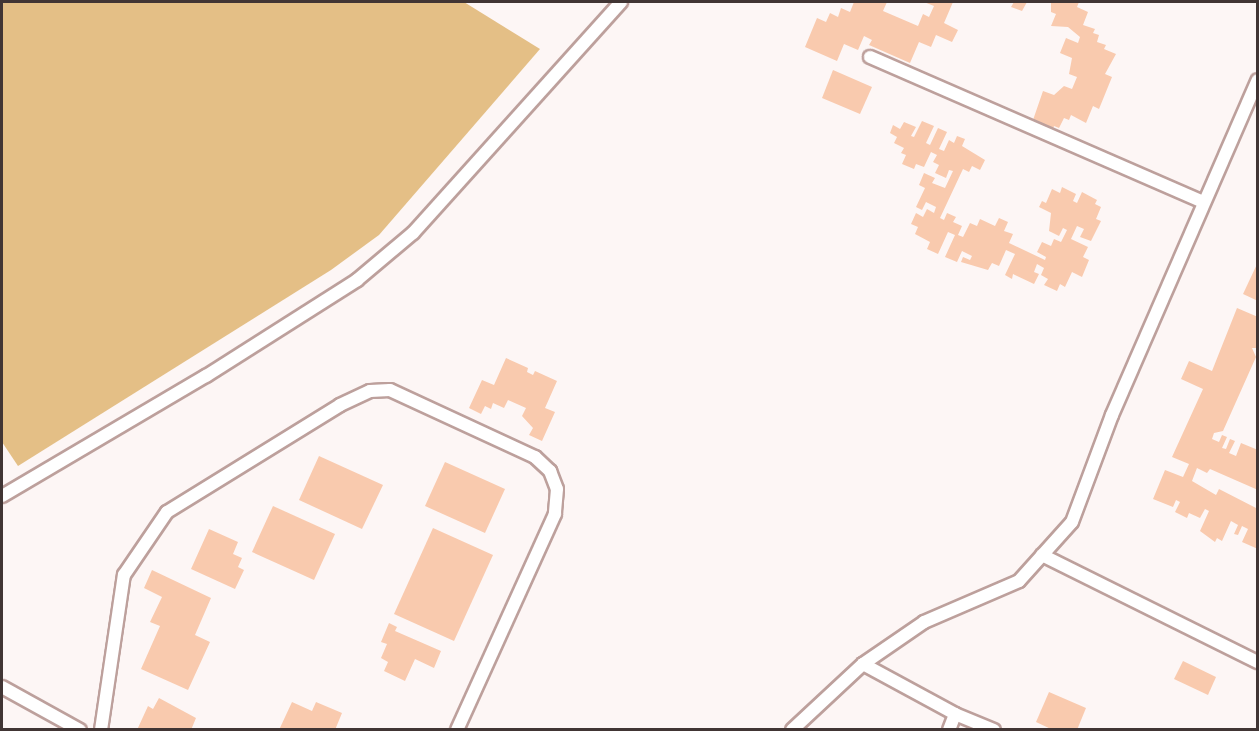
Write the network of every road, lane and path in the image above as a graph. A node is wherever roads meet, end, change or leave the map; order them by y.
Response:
1 (621, 2) edge
2 (870, 57) dead end
3 (1257, 80) edge
4 (1203, 202) junction
5 (2, 496) edge
6 (1042, 555) junction
7 (1257, 662) edge
8 (864, 664) junction
9 (2, 687) edge
10 (955, 714) junction
11 (80, 729) edge
12 (101, 729) edge
13 (457, 729) edge
14 (792, 729) edge
15 (949, 729) edge
16 (994, 729) edge

1 - 5 lane
2 - 4 lane
3 - 4 lane
4 - 6 lane
6 - 7 lane
6 - 8 lane
8 - 10 lane
8 - 14 lane
9 - 11 lane
10 - 15 lane
10 - 16 lane
12 - 13 lane

